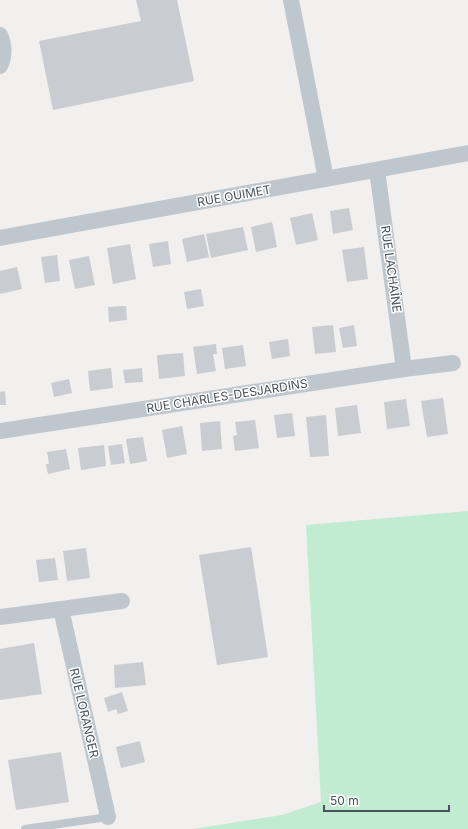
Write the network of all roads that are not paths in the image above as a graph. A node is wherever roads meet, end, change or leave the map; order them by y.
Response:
1 (291, 0) edge
2 (0, 35) edge
3 (0, 66) edge
4 (468, 153) edge
5 (377, 170) junction
6 (326, 179) junction
7 (0, 238) edge
8 (453, 363) dead end
9 (404, 369) junction
10 (0, 431) edge
11 (122, 600) dead end
12 (61, 609) junction
13 (0, 617) edge
14 (108, 817) joint
15 (26, 829) edge

1 - 6 street
2 - 3 street
4 - 5 street, RUE OUIMET
5 - 6 street, RUE OUIMET
5 - 9 street, RUE LACHAÎNE
6 - 7 street, RUE OUIMET
8 - 9 street, RUE CHARLES-DESJARDINS
9 - 10 street, RUE CHARLES-DESJARDINS
11 - 12 street
12 - 13 street
12 - 14 street, RUE LORANGER
14 - 15 lane

